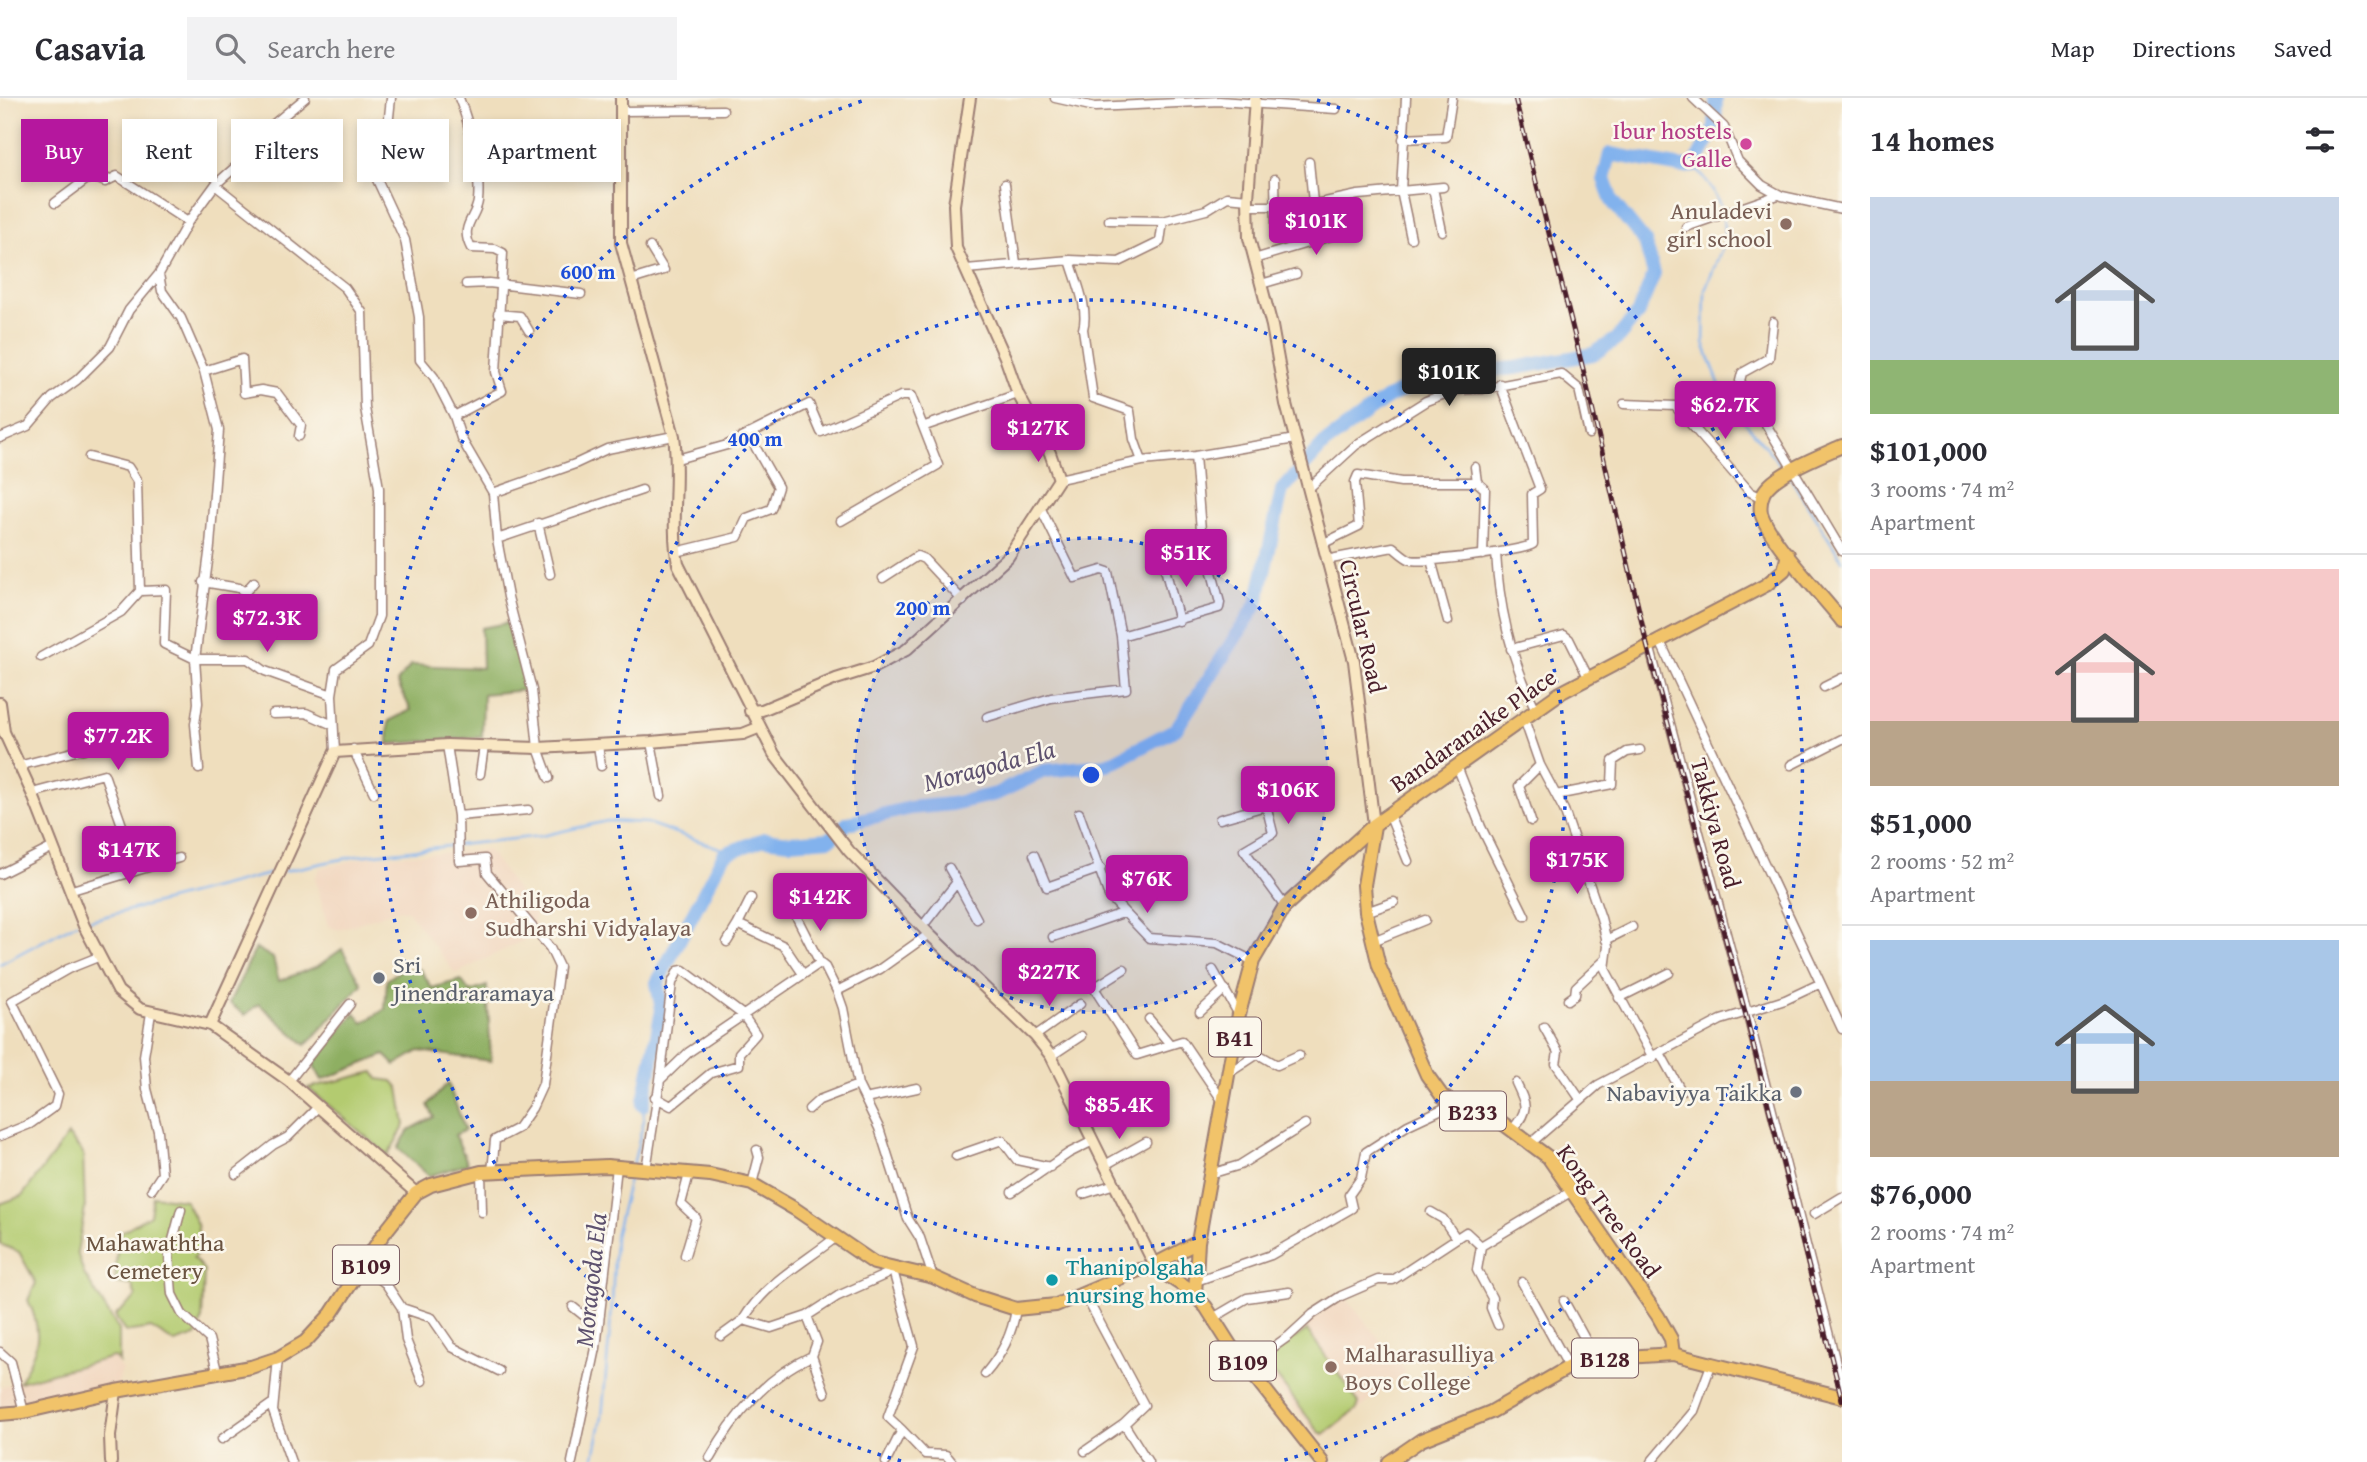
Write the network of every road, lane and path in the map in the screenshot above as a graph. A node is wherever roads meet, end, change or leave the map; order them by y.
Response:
1 (305, 98) edge
2 (391, 98) edge
3 (458, 98) edge
4 (621, 98) edge
5 (970, 98) edge
6 (1055, 98) edge
7 (1406, 98) edge
8 (1452, 98) edge
9 (1693, 98) edge
10 (1255, 100) edge
11 (1081, 101) edge
12 (1336, 109) dead end
13 (723, 110) dead end
14 (621, 111) junction
15 (1403, 139) junction
16 (1309, 162) dead end
17 (1275, 179) dead end
18 (1005, 184) dead end
19 (215, 185) junction
20 (1443, 187) dead end
21 (1433, 190) junction
22 (1401, 191) junction
23 (1778, 195) junction
24 (1248, 202) junction
25 (55, 203) dead end
26 (1313, 205) junction
27 (1275, 207) junction
28 (1842, 209) edge
29 (1109, 220) dead end
30 (1163, 221) junction
31 (188, 222) junction
32 (1337, 222) dead end
33 (1315, 223) dead end
34 (1686, 227) dead end
35 (1276, 228) dead end
36 (1442, 231) dead end
37 (1411, 238) dead end
38 (650, 247) dead end
39 (1254, 259) junction
40 (1070, 260) junction
41 (1016, 262) junction
42 (966, 269) junction
43 (159, 274) junction
44 (1296, 274) dead end
45 (631, 280) junction
46 (466, 284) dead end
47 (1261, 284) junction
48 (500, 286) junction
49 (581, 294) dead end
50 (498, 314) junction
51 (1773, 322) dead end
52 (529, 331) dead end
53 (204, 370) junction
54 (1500, 384) junction
55 (1018, 394) junction
56 (1624, 404) dead end
57 (454, 416) junction
58 (925, 426) junction
59 (748, 434) junction
60 (1589, 434) dead end
61 (299, 436) dead end
62 (674, 436) junction
63 (0, 438) edge
64 (1296, 439) junction
65 (1842, 446) edge
66 (1195, 456) junction
67 (89, 457) dead end
68 (677, 458) junction
69 (1142, 461) junction
70 (1475, 467) dead end
71 (1792, 470) junction
72 (1059, 478) junction
73 (1476, 482) junction
74 (642, 489) dead end
75 (1309, 490) junction
76 (493, 493) junction
77 (1762, 498) junction
78 (1041, 509) junction
79 (841, 521) dead end
80 (538, 523) junction
81 (496, 539) junction
82 (1322, 544) junction
83 (1842, 551) edge
84 (676, 552) junction
85 (1496, 553) junction
86 (1788, 554) junction
87 (1483, 555) junction
88 (1326, 560) junction
89 (1431, 560) junction
90 (1164, 565) dead end
91 (550, 574) dead end
92 (883, 578) dead end
93 (203, 582) junction
94 (254, 582) dead end
95 (140, 591) junction
96 (963, 601) junction
97 (1179, 621) junction
98 (1448, 621) dead end
99 (1842, 621) edge
100 (1121, 636) junction
101 (1654, 642) junction
102 (1511, 649) junction
103 (41, 657) dead end
104 (195, 659) junction
105 (1588, 677) junction
106 (1842, 678) edge
107 (1824, 687) dead end
108 (332, 695) junction
109 (0, 703) edge
110 (1535, 710) junction
111 (750, 711) junction
112 (273, 714) dead end
113 (987, 717) dead end
114 (1524, 719) junction
115 (332, 725) junction
116 (758, 728) junction
117 (2, 732) edge
118 (1842, 738) edge
119 (123, 739) dead end
120 (651, 742) junction
121 (447, 745) junction
122 (598, 745) junction
123 (484, 746) junction
124 (538, 748) junction
125 (353, 749) junction
126 (1640, 750) dead end
127 (335, 752) junction
128 (1540, 765) junction
129 (1791, 765) dead end
130 (18, 766) junction
131 (601, 766) dead end
132 (1457, 766) junction
133 (199, 769) dead end
134 (480, 775) dead end
135 (549, 778) dead end
136 (32, 793) junction
137 (374, 793) dead end
138 (1556, 795) junction
139 (661, 796) dead end
140 (528, 810) dead end
141 (1079, 813) dead end
142 (1389, 814) junction
143 (458, 816) junction
144 (1220, 819) dead end
145 (1531, 821) dead end
146 (1374, 825) junction
147 (53, 847) junction
148 (1034, 855) dead end
149 (179, 858) dead end
150 (1408, 861) dead end
151 (137, 868) junction
152 (949, 868) dead end
153 (1101, 868) junction
154 (0, 874) edge
155 (957, 882) junction
156 (72, 890) junction
157 (751, 898) dead end
158 (1394, 901) dead end
159 (1285, 906) junction
160 (1366, 912) junction
161 (1123, 913) junction
162 (796, 916) dead end
163 (1525, 916) dead end
164 (978, 919) dead end
165 (1425, 920) dead end
166 (738, 924) junction
167 (1632, 927) dead end
168 (926, 930) junction
169 (1053, 937) dead end
170 (1606, 940) junction
171 (1373, 941) junction
172 (727, 942) dead end
173 (98, 957) junction
174 (1606, 960) junction
175 (1254, 961) junction
176 (820, 963) junction
177 (1085, 967) dead end
178 (1124, 969) dead end
179 (1213, 970) dead end
180 (1669, 973) dead end
181 (803, 974) junction
182 (1819, 984) junction
183 (1094, 988) junction
184 (1225, 989) junction
185 (837, 991) junction
186 (1619, 998) junction
187 (1568, 1000) dead end
188 (350, 1004) dead end
189 (1080, 1004) dead end
190 (1200, 1012) dead end
191 (1747, 1012) junction
192 (151, 1013) junction
193 (1239, 1014) junction
194 (743, 1015) junction
195 (1149, 1019) dead end
196 (210, 1025) junction
197 (1544, 1027) dead end
198 (1842, 1029) edge
199 (1035, 1036) junction
200 (1081, 1036) dead end
201 (1169, 1043) junction
202 (1299, 1055) dead end
203 (1051, 1056) junction
204 (1656, 1056) junction
205 (1229, 1073) junction
206 (660, 1080) junction
207 (289, 1081) junction
208 (1516, 1083) dead end
209 (858, 1086) junction
210 (918, 1088) dead end
211 (1681, 1091) dead end
212 (1110, 1094) dead end
213 (655, 1097) junction
214 (865, 1099) junction
215 (1580, 1099) junction
216 (1224, 1103) junction
217 (1455, 1103) junction
218 (318, 1107) junction
219 (809, 1109) dead end
220 (1082, 1113) junction
221 (1305, 1124) dead end
222 (1513, 1129) junction
223 (0, 1136) edge
224 (1093, 1141) junction
225 (1146, 1142) dead end
226 (1531, 1143) junction
227 (757, 1150) dead end
228 (956, 1156) dead end
229 (1105, 1165) junction
230 (619, 1167) junction
231 (1050, 1167) junction
232 (643, 1170) junction
233 (486, 1172) junction
234 (236, 1174) dead end
235 (689, 1174) junction
236 (1210, 1174) junction
237 (752, 1184) junction
238 (1115, 1184) junction
239 (152, 1189) dead end
240 (1572, 1191) junction
241 (1013, 1192) dead end
242 (416, 1193) junction
243 (1083, 1194) dead end
244 (1842, 1197) edge
245 (181, 1210) dead end
246 (482, 1212) dead end
247 (1431, 1212) dead end
248 (1814, 1214) dead end
249 (835, 1238) junction
250 (1456, 1238) junction
251 (1198, 1242) junction
252 (1481, 1246) junction
253 (685, 1255) dead end
254 (365, 1267) junction
255 (892, 1267) junction
256 (1156, 1268) junction
257 (933, 1277) junction
258 (1196, 1281) junction
259 (1522, 1282) dead end
260 (1289, 1292) dead end
261 (1085, 1295) junction
262 (1195, 1295) junction
263 (1564, 1301) dead end
264 (573, 1307) dead end
265 (402, 1308) junction
266 (1016, 1308) junction
267 (600, 1315) junction
268 (807, 1316) junction
269 (1213, 1318) junction
270 (743, 1320) junction
271 (1498, 1325) dead end
272 (721, 1336) dead end
273 (0, 1352) edge
274 (1673, 1354) junction
275 (812, 1356) junction
276 (278, 1358) junction
277 (1596, 1359) junction
278 (1711, 1365) junction
279 (1247, 1366) junction
280 (1569, 1367) junction
281 (217, 1371) junction
282 (499, 1371) dead end
283 (985, 1374) dead end
284 (422, 1381) dead end
285 (1842, 1387) edge
286 (116, 1391) junction
287 (825, 1392) dead end
288 (1842, 1397) edge
289 (273, 1404) junction
290 (24, 1412) junction
291 (0, 1414) edge
292 (1124, 1424) junction
293 (902, 1430) junction
294 (222, 1439) dead end
295 (1085, 1451) dead end
296 (710, 1458) dead end
297 (111, 1462) edge
298 (291, 1462) edge
299 (572, 1462) edge
300 (886, 1462) edge
301 (952, 1462) edge
302 (1148, 1462) edge
303 (1322, 1462) edge
304 (1389, 1462) edge
305 (1651, 1462) edge

1 - 19 street
2 - 57 street
3 - 48 street
4 - 14 street
5 - 42 street
6 - 11 street
7 - 15 street
8 - 15 street
9 - 23 street
10 - 11 street
10 - 12 street
10 - 24 street, Circular Road
13 - 14 street
14 - 45 street
15 - 22 street
16 - 26 street
17 - 27 street
18 - 41 street
19 - 31 street
19 - 108 street
20 - 21 street
21 - 22 street
21 - 36 street
22 - 26 street
22 - 37 street
23 - 28 street
23 - 34 street
24 - 27 street
24 - 30 street
24 - 39 street, Circular Road
25 - 31 street
26 - 27 street
26 - 33 street
27 - 35 street
29 - 30 street
30 - 40 street
31 - 43 street
32 - 39 street
38 - 45 street
39 - 47 street, Circular Road
40 - 41 street
40 - 69 street
41 - 42 street
42 - 55 street
43 - 53 street
43 - 63 street
44 - 47 street
45 - 62 street
46 - 48 street
47 - 64 street, Circular Road
48 - 49 street
48 - 50 street
50 - 52 street
50 - 57 street
51 - 71 street
53 - 61 street
53 - 93 street
54 - 60 street
54 - 75 street
54 - 85 street
55 - 58 street
55 - 72 street
56 - 77 street
57 - 76 street
58 - 59 street
58 - 79 street
59 - 68 street
59 - 84 street
62 - 68 street
62 - 76 street
64 - 66 street
64 - 75 street, Circular Road
65 - 71 main road
66 - 69 street
66 - 97 street
67 - 95 street
68 - 84 street
69 - 72 street
70 - 73 street
71 - 77 main road
71 - 83 street
72 - 78 street
73 - 82 street
73 - 87 street
74 - 80 street
75 - 82 street, Circular Road
76 - 81 street
77 - 86 main road
78 - 96 street
78 - 100 street
80 - 81 street
80 - 91 street
81 - 124 street
82 - 88 street, Circular Road
84 - 111 street
85 - 87 street
85 - 102 street
86 - 99 main road
86 - 101 main road, Bandaranaike Place / B41
87 - 89 street
88 - 89 street
88 - 146 street, Circular Road
89 - 98 street
90 - 97 street
92 - 96 street
93 - 94 street
93 - 104 street
95 - 103 street
95 - 104 street
96 - 111 street
97 - 100 street
100 - 113 street
101 - 105 main road, Bandaranaike Place / B41
101 - 182 street
101 - 191 street, Takkiya Road
102 - 105 street
102 - 110 street
104 - 108 street
104 - 133 street
105 - 110 main road, Bandaranaike Place / B41
106 - 107 street
108 - 115 street
109 - 117 street
110 - 114 main road, Bandaranaike Place / B41
111 - 116 street
112 - 115 street
114 - 128 street
114 - 132 main road, Bandaranaike Place / B41
115 - 127 street
116 - 120 street
116 - 168 street
117 - 130 street
118 - 129 street
119 - 130 street
120 - 122 street
120 - 139 street
121 - 123 street
121 - 125 street
121 - 143 street
122 - 124 street
122 - 131 street
123 - 124 street
123 - 134 street
124 - 135 street
125 - 127 street
125 - 137 street
126 - 138 street
127 - 196 street
128 - 138 street
128 - 145 street
130 - 136 street
132 - 142 main road, Bandaranaike Place / B41
132 - 163 street
136 - 147 street
136 - 151 street
138 - 170 street
140 - 143 street
141 - 153 street
142 - 146 main road, Bandaranaike Place / B41
142 - 150 street
143 - 233 street
144 - 159 street
146 - 159 main road, Bandaranaike Place / B41
146 - 160 main road, Kong Tree Road / B233
147 - 154 street
147 - 156 street
148 - 153 street
149 - 151 street
151 - 156 street
152 - 155 street
153 - 161 street
155 - 164 street
155 - 168 street
156 - 173 street
157 - 166 street
158 - 160 street
159 - 175 main road, Bandaranaike Place / B41
160 - 171 main road, Kong Tree Road / B233
161 - 169 street
161 - 175 street
162 - 176 street
165 - 171 street
166 - 172 street
166 - 181 street
167 - 170 street
168 - 185 street
168 - 199 street
170 - 174 street
171 - 217 main road, Kong Tree Road / B233
173 - 192 street
173 - 223 street
174 - 186 street
174 - 187 street
175 - 193 main road, Bandaranaike Place / B41
176 - 181 street
176 - 185 street
177 - 183 street
178 - 183 street
179 - 184 street
180 - 186 street
181 - 194 street
182 - 191 street
182 - 198 street
183 - 201 street
184 - 190 street
184 - 193 street
185 - 209 street
186 - 204 street
188 - 207 street
189 - 199 street
191 - 204 street
191 - 285 street, Takkiya Road
192 - 196 street
192 - 239 street
193 - 205 main road, Bandaranaike Place / B41
194 - 206 street
194 - 206 street
194 - 213 street
195 - 201 street
196 - 207 street
197 - 215 street
199 - 203 street
200 - 203 street
201 - 216 street
202 - 205 street
203 - 220 street
204 - 211 street
204 - 215 street
205 - 216 main road, Bandaranaike Place / B41
206 - 213 street
207 - 218 street
208 - 222 street
209 - 214 street
209 - 219 street
210 - 214 street
212 - 220 street
213 - 232 street
214 - 257 street
215 - 226 street
216 - 236 main road, Bandaranaike Place / B41
217 - 222 main road, Kong Tree Road / B233
217 - 258 street
218 - 234 street
218 - 242 street
220 - 224 street
221 - 236 street
222 - 226 main road, Kong Tree Road / B233
224 - 229 street
224 - 231 street
225 - 229 street
226 - 240 main road, Kong Tree Road / B233
227 - 237 street
228 - 231 street
229 - 238 street
230 - 232 main road
230 - 233 main road
230 - 267 street
231 - 241 street
232 - 235 main road
233 - 242 main road
233 - 246 street
235 - 237 main road
235 - 253 street
236 - 251 main road, Bandaranaike Place / B41
237 - 249 main road
238 - 243 street
238 - 256 street
240 - 252 street
240 - 274 main road, Kong Tree Road / B233
242 - 254 main road, B109
244 - 248 street
245 - 281 street
247 - 250 street
249 - 255 main road
249 - 270 street
250 - 252 street
250 - 279 street
251 - 256 main road
251 - 258 main road, Bandaranaike Place / B41
252 - 271 street
254 - 265 street
254 - 276 main road, B109
255 - 257 main road
255 - 268 street
255 - 293 street
256 - 261 main road
256 - 262 main road, B109
257 - 266 main road
258 - 262 main road, Bandaranaike Place / B41
259 - 280 street
260 - 269 street
261 - 266 main road
261 - 292 street
262 - 269 main road, B109
263 - 277 street
264 - 267 street
265 - 282 street
265 - 284 street
266 - 283 street
267 - 299 street
268 - 270 street
268 - 275 street
269 - 279 main road, B109
270 - 272 street
273 - 290 street
274 - 277 main road, B128
274 - 278 main road, B128
275 - 287 street
275 - 296 street
276 - 281 main road, B109
276 - 289 street
277 - 280 main road, B128
278 - 288 main road, B128
278 - 305 street
279 - 303 main road, B109
280 - 304 main road, B128
281 - 286 main road, B109
286 - 290 main road, B109
286 - 297 street
289 - 294 street
289 - 298 street
290 - 291 main road, B109
292 - 295 street
292 - 302 street
293 - 300 street
293 - 301 street

